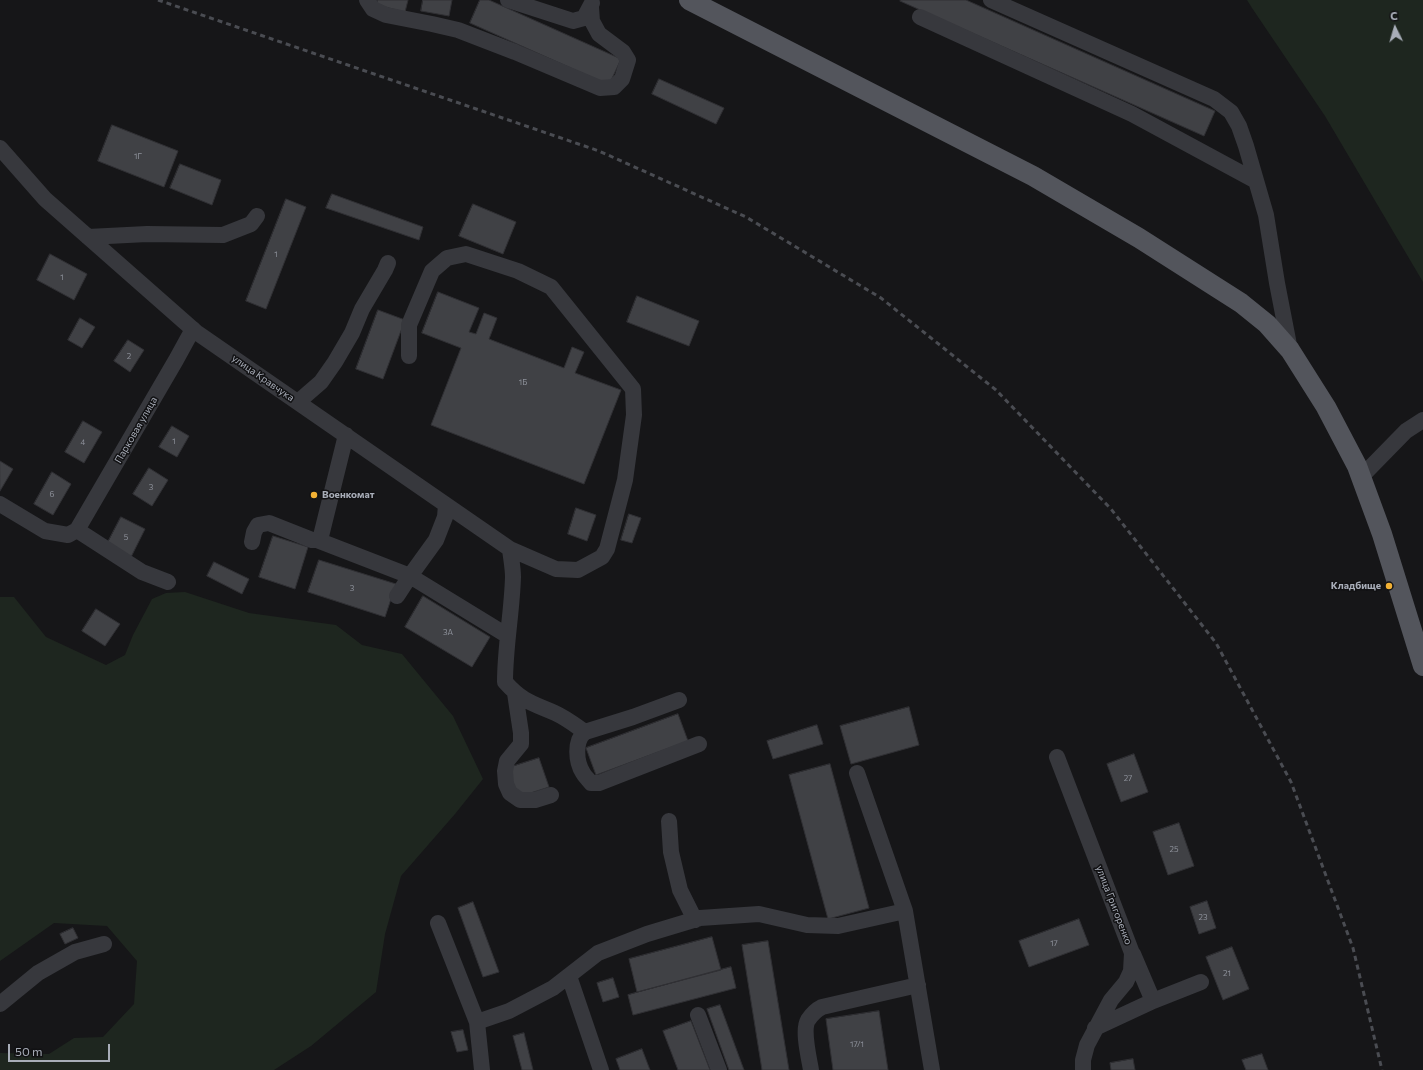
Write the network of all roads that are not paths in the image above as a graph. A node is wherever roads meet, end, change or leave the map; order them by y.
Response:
1 (367, 0) edge
2 (508, 0) edge
3 (689, 0) edge
4 (991, 0) edge
5 (592, 4) edge
6 (920, 17) dead end
7 (0, 148) edge
8 (1256, 181) junction
9 (257, 216) dead end
10 (88, 237) junction
11 (388, 263) dead end
12 (193, 329) junction
13 (1290, 350) junction
14 (409, 356) dead end
15 (298, 402) junction
16 (1423, 420) edge
17 (346, 435) junction
18 (1361, 477) junction
19 (0, 504) edge
20 (446, 504) junction
21 (77, 530) junction
22 (317, 540) junction
23 (252, 542) dead end
24 (510, 549) junction
25 (410, 576) junction
26 (168, 582) dead end
27 (397, 596) dead end
28 (508, 636) junction
29 (1423, 666) edge
30 (515, 693) junction
31 (679, 700) dead end
32 (585, 732) junction
33 (699, 744) dead end
34 (1057, 757) dead end
35 (857, 773) dead end
36 (551, 794) dead end
37 (670, 821) dead end
38 (905, 911) junction
39 (695, 920) junction
40 (438, 923) dead end
41 (104, 944) dead end
42 (1132, 953) junction
43 (569, 976) junction
44 (1201, 982) dead end
45 (918, 985) junction
46 (1153, 1001) junction
47 (0, 1004) edge
48 (698, 1015) dead end
49 (477, 1022) junction
50 (1095, 1028) junction
51 (482, 1070) edge
52 (601, 1070) edge
53 (719, 1070) edge
54 (811, 1070) edge
55 (932, 1070) edge
56 (1083, 1070) edge

1 - 5 lane
2 - 5 lane
3 - 13 main road
4 - 8 lane
6 - 8 lane
7 - 10 lane, улица Кравчука
8 - 13 lane
9 - 10 lane
10 - 12 lane, улица Кравчука
11 - 15 lane
12 - 15 lane, улица Кравчука
12 - 21 lane, Парковая улица
13 - 18 main road
14 - 24 lane, улица Кравчука
15 - 17 lane, улица Кравчука
16 - 18 lane
17 - 20 lane, улица Кравчука
17 - 22 lane
18 - 29 main road
19 - 21 lane
20 - 24 lane, улица Кравчука
20 - 25 lane
21 - 26 lane
22 - 23 lane
22 - 25 lane
24 - 28 lane
25 - 27 lane
25 - 28 lane
28 - 30 lane
30 - 32 lane
30 - 36 lane
31 - 32 lane
32 - 33 lane
34 - 42 lane, улица Григоренко
35 - 38 lane
37 - 39 lane
38 - 39 lane
38 - 45 lane
39 - 43 lane
40 - 49 lane
41 - 47 lane
42 - 46 lane
42 - 50 lane, улица Григоренко
43 - 49 lane
43 - 52 lane
44 - 46 lane
45 - 54 lane
45 - 55 lane
46 - 50 lane
48 - 53 lane
49 - 51 lane
50 - 56 lane, улица Григоренко

